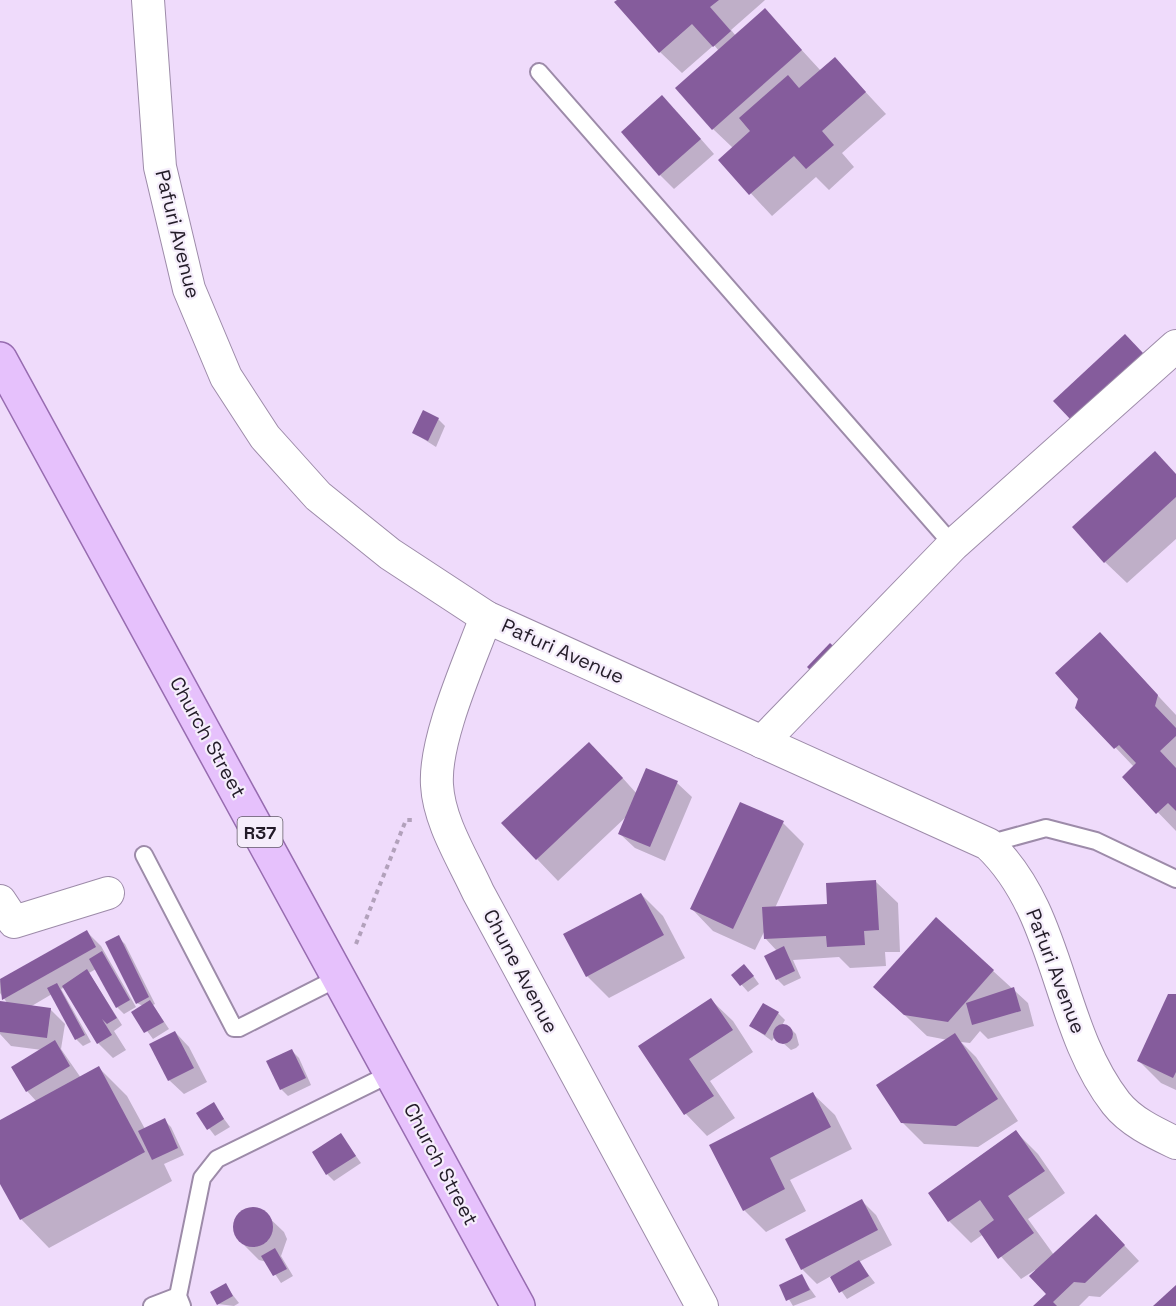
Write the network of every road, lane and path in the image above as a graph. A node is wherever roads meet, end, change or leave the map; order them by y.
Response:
1 (148, 0) edge
2 (539, 72) dead end
3 (1176, 346) edge
4 (0, 360) edge
5 (954, 545) junction
6 (486, 616) junction
7 (762, 742) junction
8 (446, 822) junction
9 (988, 844) junction
10 (144, 855) dead end
11 (1176, 879) edge
12 (108, 893) dead end
13 (0, 901) edge
14 (346, 965) junction
15 (392, 1073) junction
16 (1176, 1143) edge
17 (180, 1301) edge
18 (152, 1306) edge
19 (518, 1306) edge
20 (702, 1306) edge

1 - 6 street, Pafuri Avenue
2 - 5 lane
3 - 5 street
4 - 14 main road, Church Street / R37
5 - 7 street
6 - 7 street, Pafuri Avenue
6 - 8 street, Chune Avenue
7 - 9 street, Pafuri Avenue
8 - 14 path
8 - 20 street, Chune Avenue
9 - 11 lane
9 - 16 street, Pafuri Avenue
10 - 14 lane
12 - 13 street
14 - 15 main road, Church Street / R37
15 - 17 lane
15 - 19 main road, Church Street / R37
17 - 18 lane

